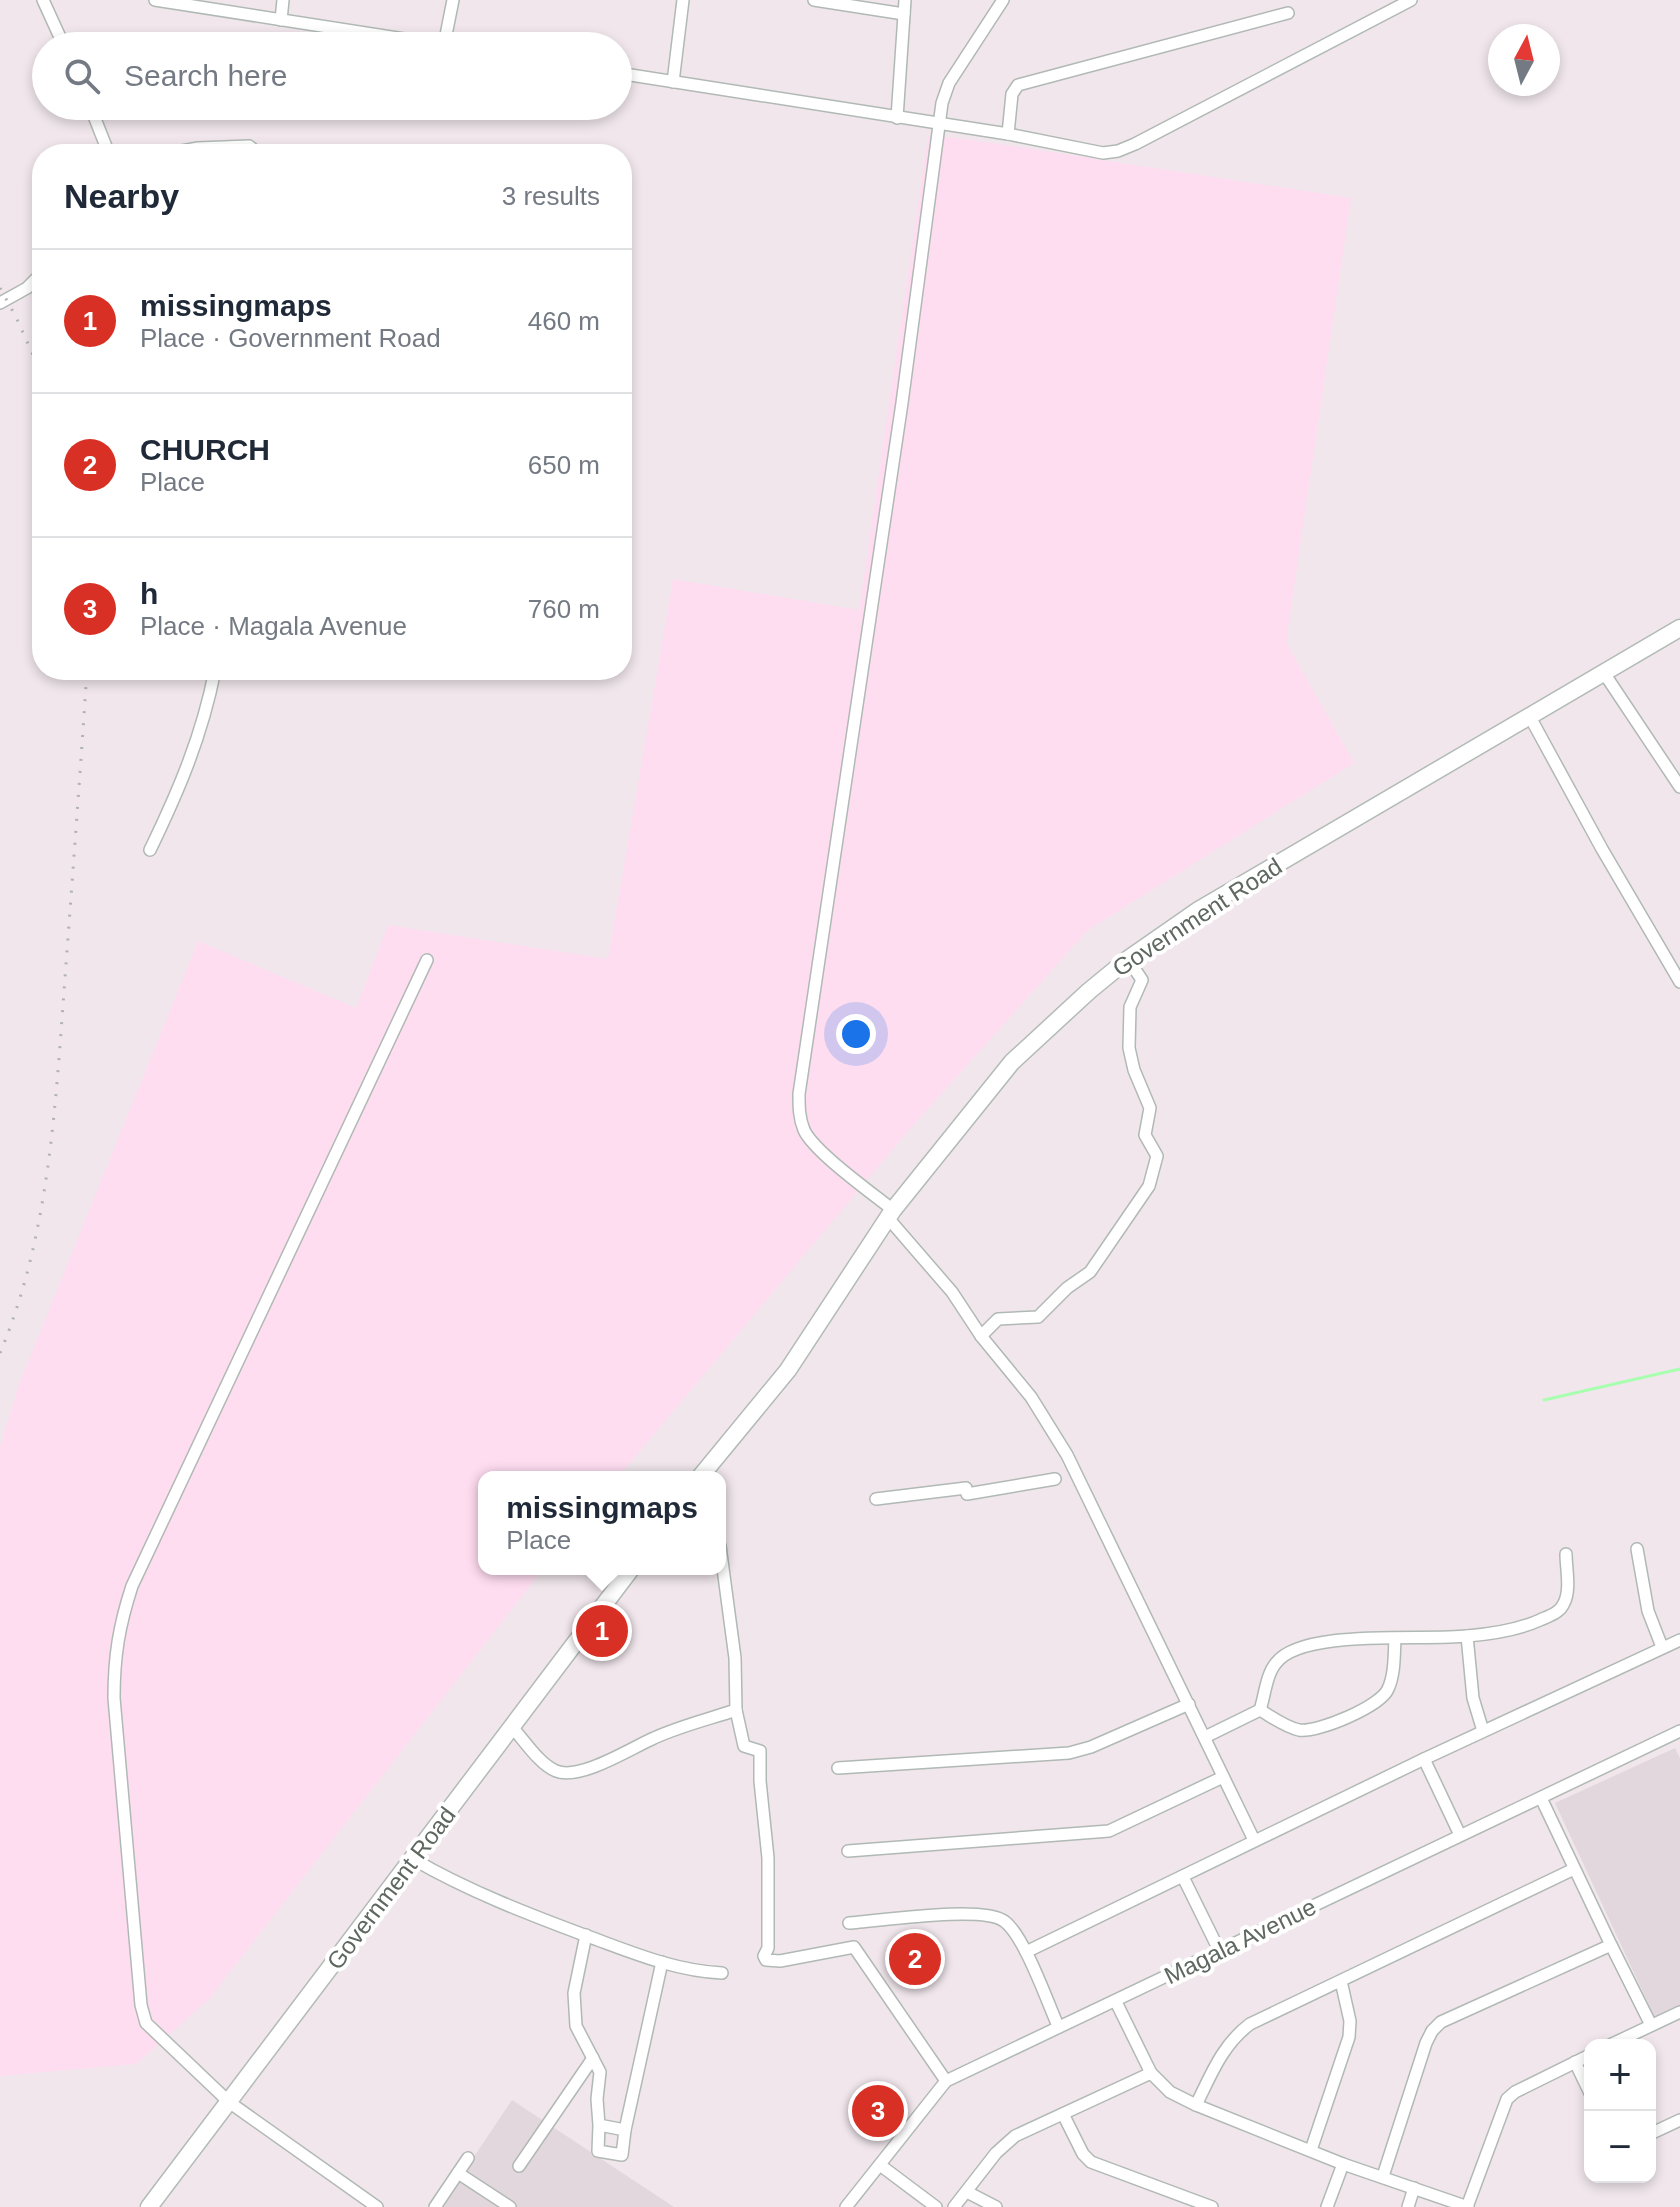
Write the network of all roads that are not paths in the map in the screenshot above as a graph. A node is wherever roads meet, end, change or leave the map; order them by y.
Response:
1 (43, 0) edge
2 (155, 0) edge
3 (283, 0) edge
4 (453, 0) edge
5 (683, 0) edge
6 (814, 0) edge
7 (905, 0) edge
8 (1003, 0) edge
9 (1411, 0) edge
10 (1288, 13) dead end
11 (904, 14) junction
12 (281, 20) junction
13 (58, 32) edge
14 (358, 32) edge
15 (449, 32) edge
16 (632, 75) edge
17 (673, 82) junction
18 (897, 118) junction
19 (96, 120) edge
20 (940, 125) junction
21 (1008, 134) junction
22 (105, 144) edge
23 (32, 283) edge
24 (0, 303) edge
25 (1680, 628) edge
26 (1604, 673) junction
27 (213, 680) edge
28 (1530, 717) junction
29 (1680, 787) edge
30 (150, 850) dead end
31 (1128, 959) junction
32 (427, 960) dead end
33 (1680, 982) edge
34 (890, 1214) junction
35 (981, 1336) junction
36 (709, 1471) edge
37 (1055, 1479) dead end
38 (876, 1499) dead end
39 (1637, 1549) dead end
40 (1566, 1554) dead end
41 (626, 1575) edge
42 (724, 1575) edge
43 (1467, 1636) junction
44 (1395, 1639) junction
45 (1680, 1640) edge
46 (1662, 1647) junction
47 (1189, 1704) junction
48 (736, 1710) junction
49 (1260, 1710) junction
50 (512, 1727) junction
51 (1483, 1731) junction
52 (1680, 1731) edge
53 (1205, 1737) junction
54 (1424, 1759) junction
55 (838, 1768) dead end
56 (1223, 1777) junction
57 (1541, 1798) junction
58 (1460, 1835) junction
59 (1254, 1840) junction
60 (848, 1851) dead end
61 (413, 1859) junction
62 (1574, 1869) junction
63 (1183, 1877) junction
64 (849, 1923) dead end
65 (586, 1935) junction
66 (1611, 1945) junction
67 (1219, 1950) junction
68 (1026, 1952) junction
69 (662, 1962) junction
70 (722, 1973) dead end
71 (1341, 1981) junction
72 (1116, 2002) junction
73 (1680, 2012) edge
74 (1651, 2025) junction
75 (1058, 2026) junction
76 (1622, 2039) edge
77 (593, 2058) junction
78 (1584, 2058) edge
79 (1575, 2062) junction
80 (1151, 2073) junction
81 (946, 2081) junction
82 (1584, 2081) edge
83 (229, 2102) junction
84 (1196, 2105) junction
85 (1063, 2114) junction
86 (1680, 2120) edge
87 (599, 2125) junction
88 (625, 2130) junction
89 (1656, 2131) edge
90 (1311, 2150) junction
91 (468, 2158) dead end
92 (1343, 2164) junction
93 (880, 2165) junction
94 (519, 2166) dead end
95 (458, 2173) junction
96 (1383, 2176) junction
97 (1414, 2188) junction
98 (967, 2192) junction
99 (149, 2207) edge
100 (377, 2207) edge
101 (435, 2207) edge
102 (510, 2207) edge
103 (846, 2207) edge
104 (936, 2207) edge
105 (954, 2207) edge
106 (996, 2207) edge
107 (1212, 2207) edge
108 (1327, 2207) edge
109 (1408, 2207) edge
110 (1467, 2207) edge

1 - 13 street
2 - 12 street
3 - 12 street
4 - 15 street
5 - 17 street
6 - 11 street
7 - 11 street
8 - 20 street
9 - 21 street
10 - 21 street
11 - 18 street
12 - 14 street
16 - 17 street
17 - 18 street
18 - 20 street
19 - 22 street
20 - 21 street
20 - 34 street
23 - 24 street
25 - 26 street, Government Road
26 - 28 street, Government Road
26 - 29 street
27 - 30 street
28 - 31 street, Government Road
28 - 33 street
31 - 34 street, Government Road
31 - 35 street
32 - 83 street
34 - 35 street
34 - 36 street, Government Road
35 - 47 street
37 - 38 street
39 - 46 street
40 - 43 street
41 - 50 street, Government Road
42 - 48 street
43 - 44 street
43 - 51 street
44 - 49 street
44 - 49 street
45 - 46 street
46 - 51 street
47 - 53 street
47 - 55 street
48 - 50 street
48 - 81 street
49 - 53 street
50 - 61 street, Government Road
51 - 54 street
52 - 57 street, Magala Avenue
53 - 56 street
54 - 58 street
54 - 59 street
56 - 59 street
56 - 60 street
57 - 58 street, Magala Avenue
57 - 62 street
58 - 67 street, Magala Avenue
59 - 63 street
61 - 65 street
61 - 83 street, Government Road
62 - 66 street
62 - 71 street
63 - 67 street
63 - 68 street
64 - 68 street
65 - 69 street
65 - 77 street
66 - 74 street
66 - 96 street
67 - 72 street, Magala Avenue
68 - 75 street
69 - 70 street
69 - 88 street
71 - 84 street
71 - 90 street
72 - 75 street, Magala Avenue
72 - 80 street
73 - 74 street
74 - 76 street
75 - 81 street, Magala Avenue
77 - 87 street
77 - 94 street
78 - 79 street
79 - 82 street
79 - 110 street
80 - 84 street
80 - 85 street
81 - 93 street, Magala Avenue
83 - 99 street, Government Road
83 - 100 street
84 - 90 street
85 - 98 street
85 - 107 street
86 - 89 street
87 - 88 street
87 - 88 street
90 - 92 street
91 - 95 street
92 - 96 street
92 - 108 street
93 - 103 street, Magala Avenue
93 - 104 street
95 - 101 street
95 - 102 street
96 - 97 street
97 - 109 street
97 - 110 street
98 - 105 street
98 - 106 street

